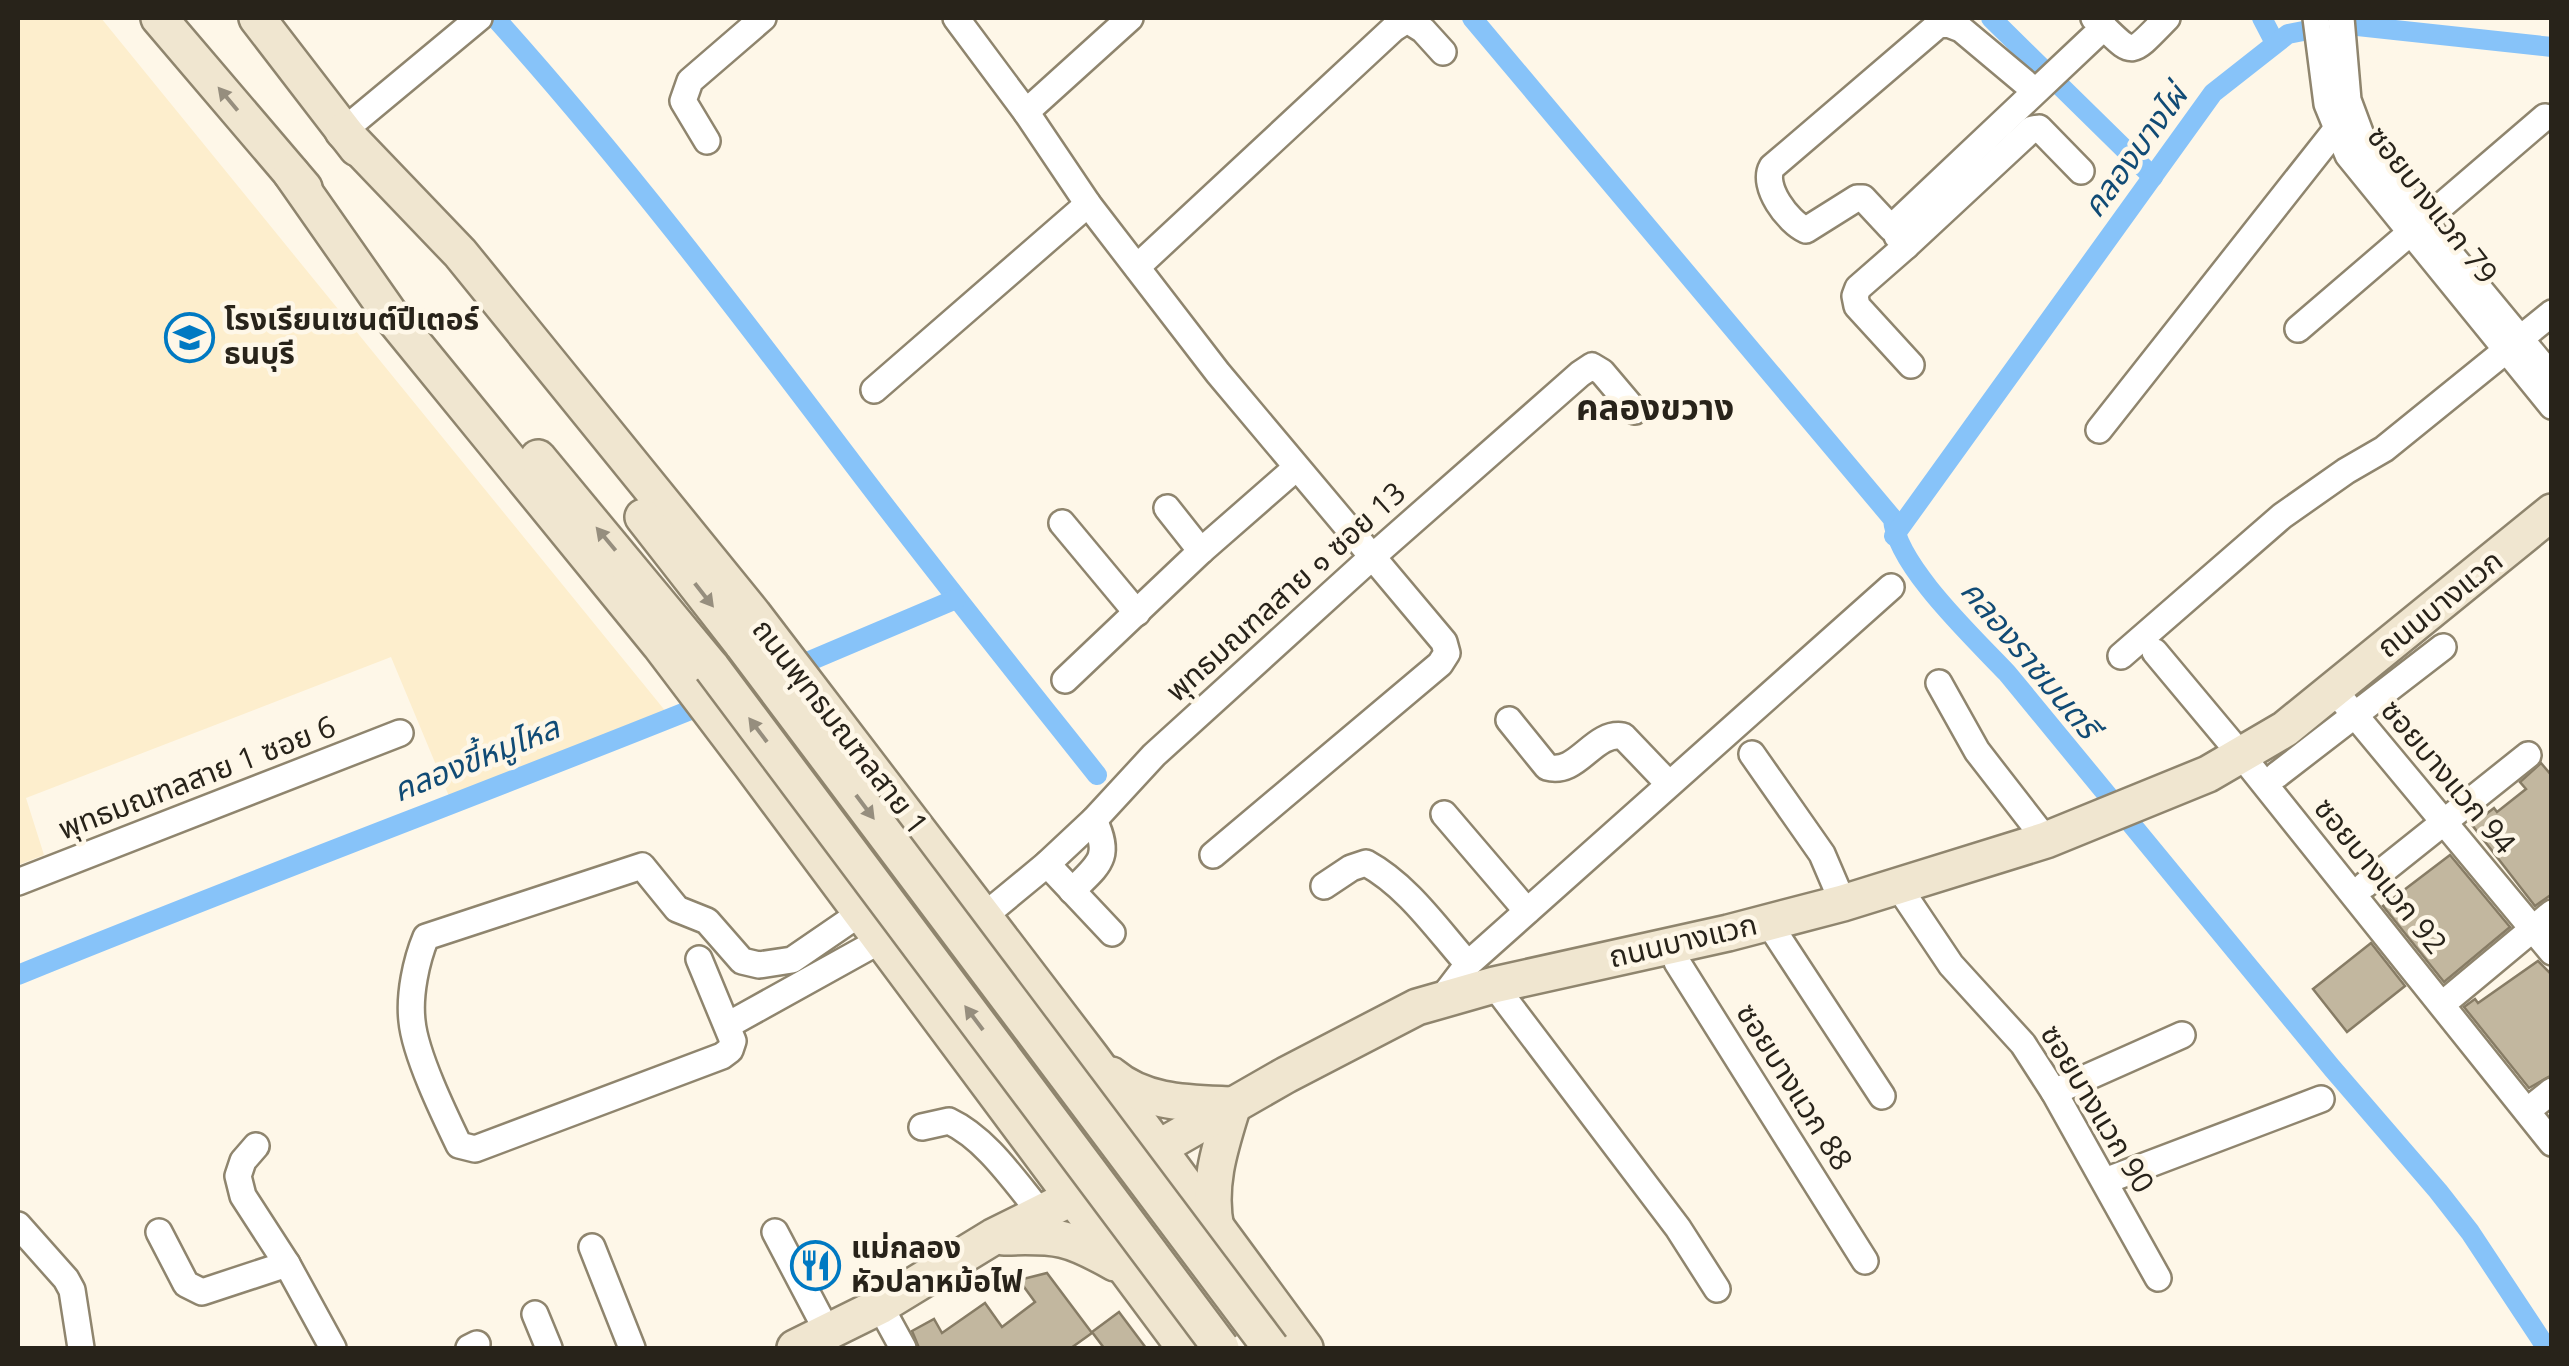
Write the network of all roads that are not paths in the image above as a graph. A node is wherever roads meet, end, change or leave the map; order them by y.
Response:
1 (159, 18) edge
2 (258, 18) edge
3 (480, 18) edge
4 (763, 18) edge
5 (956, 18) edge
6 (1130, 18) edge
7 (2167, 18) edge
8 (2099, 22) edge
9 (2330, 29) edge
10 (1443, 52) dead end
11 (2044, 83) junction
12 (1026, 112) junction
13 (2546, 117) dead end
14 (344, 131) junction
15 (2335, 131) junction
16 (707, 141) dead end
17 (2081, 171) dead end
18 (291, 173) junction
19 (1088, 204) junction
20 (2416, 227) junction
21 (1898, 237) junction
22 (1137, 267) junction
23 (2552, 313) edge
24 (2298, 328) dead end
25 (2512, 344) junction
26 (1911, 365) dead end
27 (2552, 377) edge
28 (874, 390) dead end
29 (2552, 406) edge
30 (1635, 411) dead end
31 (2099, 430) dead end
32 (1296, 468) junction
33 (1168, 508) dead end
34 (2551, 513) edge
35 (1062, 523) dead end
36 (1201, 551) junction
37 (1370, 558) junction
38 (1891, 588) dead end
39 (1138, 613) junction
40 (748, 629) junction
41 (2443, 647) dead end
42 (2155, 652) dead end
43 (2121, 656) dead end
44 (1065, 680) dead end
45 (1939, 682) dead end
46 (2345, 704) junction
47 (1509, 720) dead end
48 (400, 734) dead end
49 (1752, 754) dead end
50 (2528, 755) dead end
51 (2242, 756) junction
52 (2277, 776) dead end
53 (1669, 784) junction
54 (1444, 814) dead end
55 (1094, 820) junction
56 (2443, 822) junction
57 (2058, 835) junction
58 (1213, 855) dead end
59 (1047, 864) junction
60 (18, 882) edge
61 (1324, 886) dead end
62 (1898, 886) junction
63 (2365, 886) dead end
64 (1072, 891) junction
65 (1843, 903) junction
66 (1527, 910) junction
67 (984, 916) junction
68 (2542, 921) edge
69 (1768, 922) junction
70 (872, 926) junction
71 (1112, 933) dead end
72 (1673, 945) junction
73 (2552, 952) edge
74 (700, 959) dead end
75 (1481, 975) junction
76 (2451, 996) dead end
77 (1049, 1002) junction
78 (728, 1024) junction
79 (2182, 1035) dead end
80 (965, 1049) junction
81 (1091, 1057) junction
82 (2054, 1092) junction
83 (1882, 1096) dead end
84 (2322, 1098) dead end
85 (1233, 1105) junction
86 (922, 1127) dead end
87 (2552, 1144) edge
88 (256, 1146) dead end
89 (1158, 1149) junction
90 (2105, 1182) junction
91 (1073, 1197) junction
92 (1041, 1214) junction
93 (18, 1225) edge
94 (1216, 1230) junction
95 (159, 1232) dead end
96 (775, 1232) dead end
97 (993, 1237) junction
98 (592, 1246) dead end
99 (1866, 1262) dead end
100 (287, 1264) junction
101 (1127, 1270) junction
102 (2158, 1278) dead end
103 (1718, 1290) dead end
104 (880, 1306) junction
105 (535, 1314) dead end
106 (827, 1331) junction
107 (1276, 1333) edge
108 (81, 1348) edge
109 (334, 1348) edge
110 (549, 1348) edge
111 (632, 1348) edge
112 (795, 1348) edge
113 (903, 1348) edge
114 (1186, 1348) edge
115 (1194, 1348) edge
116 (1221, 1348) edge
117 (1305, 1348) edge

18 -> 1 main road
2 - 14 main road, ถนนพุทธมณฑลสาย 1
3 - 14 street
4 - 16 street
5 - 12 street
6 - 12 street
7 - 8 street
8 - 11 street
9 - 15 street, ซอยบางแวก 79
9 - 20 street, ซอยบางแวก 79
10 - 22 street
11 - 21 street
11 - 21 street
12 - 19 street
13 - 20 street
14 -> 40 main road, ถนนพุทธมณฑลสาย 1
15 - 20 street, ซอยบางแวก 79
15 - 31 street
17 - 21 street
18 - 70 main road
116 -> 18 main road, bridge
19 - 22 street
19 - 28 street
20 - 24 street
20 - 25 street, ซอยบางแวก 79
21 - 26 street
22 - 32 street
23 - 25 street
25 - 27 street, ซอยบางแวก 79
25 - 29 street, ซอยบางแวก 79
25 - 43 street
30 - 37 street, พุทธมณฑลสาย ๑ ซอย 13
32 - 36 street
32 - 37 street
33 - 36 street
34 - 46 main road, ถนนบางแวก
35 - 39 street
36 - 39 street
37 - 55 street, พุทธมณฑลสาย ๑ ซอย 13
37 - 58 street
38 - 53 street
39 - 44 street
40 - 67 main road, ถนนพุทธมณฑลสาย 1
40 -> 107 main road, ถนนพุทธมณฑลสาย 1, bridge
41 - 46 street
42 - 51 street, ซอยบางแวก 92
45 - 57 street
46 - 51 main road, ถนนบางแวก
46 - 52 street
46 - 56 street, ซอยบางแวก 94
47 - 53 street
48 - 60 street, พุทธมณฑลสาย 1 ซอย 6
49 - 65 street
50 - 56 street
51 - 57 main road, ถนนบางแวก
51 - 87 street, ซอยบางแวก 92
53 - 66 street
54 - 66 street
55 - 59 street, พุทธมณฑลสาย ๑ ซอย 13
55 - 64 street
56 - 63 street
56 - 68 street, ซอยบางแวก 94
57 - 62 main road, ถนนบางแวก
59 - 64 street
59 - 67 street, พุทธมณฑลสาย ๑ ซอย 13
61 - 75 street
62 - 65 main road, ถนนบางแวก
62 - 82 street, ซอยบางแวก 90
64 - 71 street
65 - 69 main road, ถนนบางแวก
66 - 75 street
67 - 77 main road, ถนนพุทธมณฑลสาย 1
68 - 73 street, ซอยบางแวก 94
68 - 76 street
69 - 72 main road, ถนนบางแวก
69 - 83 street
70 - 78 street
70 - 78 street
70 - 80 main road
72 - 75 main road, ถนนบางแวก
72 - 99 street, ซอยบางแวก 88
74 - 78 street
75 - 85 main road, ถนนบางแวก
75 - 103 street
77 - 80 main road
77 - 81 main road, ถนนพุทธมณฑลสาย 1
79 - 82 street
80 - 91 main road
81 - 85 main road
81 - 89 main road, ถนนพุทธมณฑลสาย 1
82 - 90 street, ซอยบางแวก 90
84 - 90 street
85 - 89 main road, ถนนบางแวก
85 - 94 main road
86 - 92 street
88 - 100 street
89 - 91 main road, ถนนบางแวก
89 - 94 main road, ถนนพุทธมณฑลสาย 1
90 - 102 street, ซอยบางแวก 90
91 - 92 main road, ถนนบางแวก
91 - 101 main road
92 - 97 main road, ถนนบางแวก
93 - 108 street
94 - 107 main road, ถนนพุทธมณฑลสาย 1
95 - 100 street
96 - 106 street
97 - 101 main road
97 - 104 main road, ถนนบางแวก
98 - 111 street
100 - 109 street
101 - 114 main road
104 - 106 main road, ถนนบางแวก
104 - 113 street
105 - 110 street
106 - 112 main road, ถนนบางแวก
107 - 115 main road
107 - 117 main road, ถนนพุทธมณฑลสาย 1

